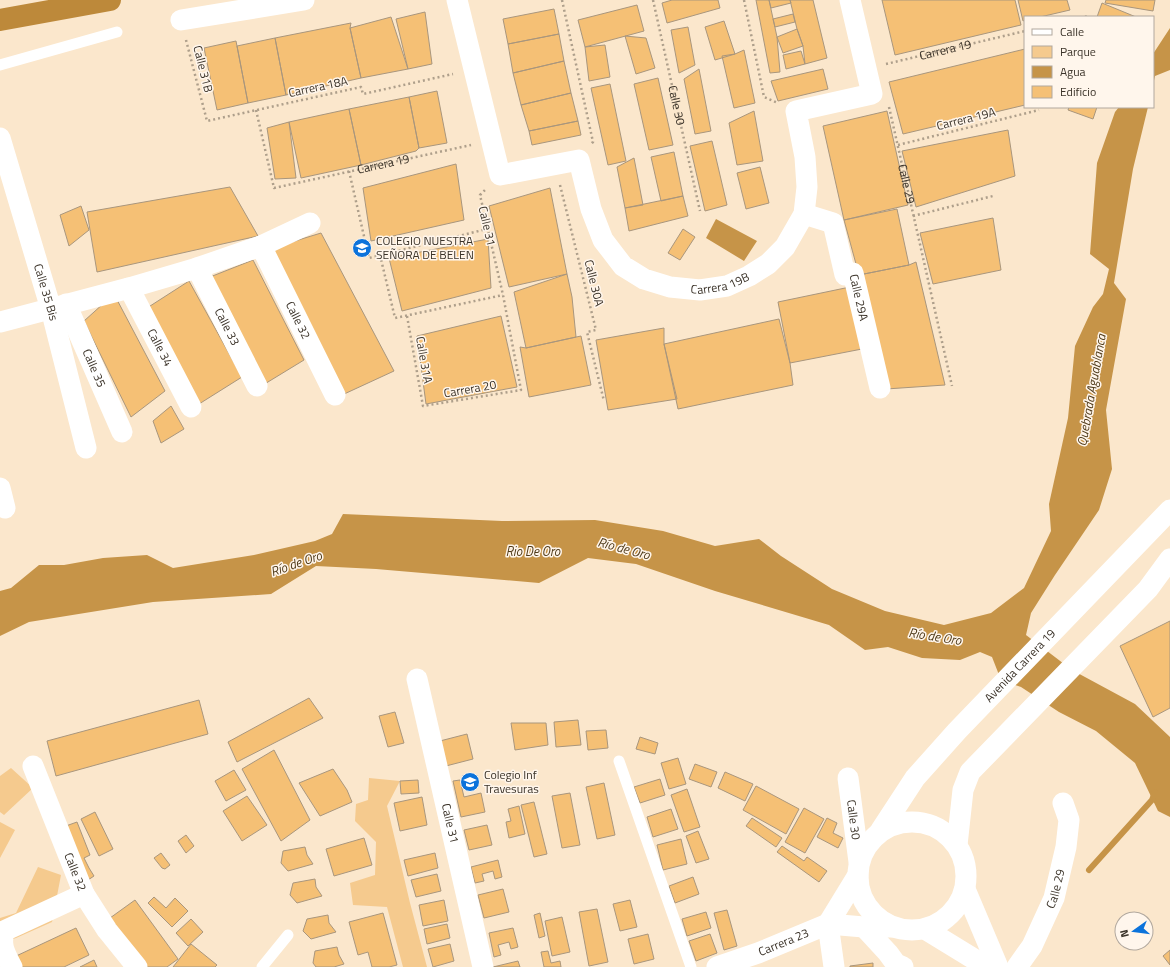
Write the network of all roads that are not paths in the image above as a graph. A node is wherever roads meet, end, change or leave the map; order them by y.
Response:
1 (110, 0) edge
2 (304, 0) edge
3 (458, 0) edge
4 (850, 0) edge
5 (0, 20) edge
6 (181, 20) road end
7 (117, 32) dead end
8 (0, 65) edge
9 (0, 138) edge
10 (804, 214) junction
11 (310, 223) dead end
12 (261, 246) junction
13 (197, 268) junction
14 (129, 288) junction
15 (59, 306) junction
16 (0, 322) edge
17 (257, 386) dead end
18 (880, 388) dead end
19 (335, 395) dead end
20 (191, 407) dead end
21 (122, 432) dead end
22 (86, 448) dead end
23 (1170, 510) edge
24 (1170, 559) edge
25 (417, 679) dead end
26 (619, 761) dead end
27 (33, 766) dead end
28 (848, 778) dead end
29 (1063, 803) dead end
30 (881, 830) junction
31 (957, 845) junction
32 (858, 869) junction
33 (964, 889) junction
34 (84, 894) junction
35 (828, 924) junction
36 (864, 927) junction
37 (892, 927) junction
38 (925, 929) junction
39 (288, 936) dead end
40 (12, 967) edge
41 (136, 967) edge
42 (262, 967) edge
43 (483, 967) edge
44 (691, 967) edge
45 (717, 967) edge
46 (834, 967) edge
47 (903, 967) edge
48 (987, 967) edge
49 (998, 967) edge
50 (1017, 967) edge

1 - 5 highway
2 - 6 street
3 - 10 street, Carrera 19B
4 - 10 street, Carrera 19B
7 - 8 lane
9 - 15 street, Calle 35 Bis
10 - 18 street, Calle 29A
11 - 12 street
12 - 13 street
12 - 19 street, Calle 32
13 - 14 street
13 - 17 street, Calle 33
14 - 15 street
14 - 20 street, Calle 34
15 - 16 street
15 - 21 street, Calle 35
15 - 22 street, Calle 35 Bis
23 - 30 street, Avenida Carrera 19
24 - 31 street
25 - 43 street, Calle 31
26 - 44 lane
27 - 34 street, Calle 32
28 - 32 street, Calle 30
29 - 50 street, Calle 29
30 - 31 street
30 - 32 street
31 - 33 street
32 - 35 street
32 - 37 street
33 - 38 street
33 - 49 street
34 - 40 street
34 - 41 street, Calle 32
35 - 36 street, Carrera 23
35 - 45 street, Carrera 23
35 - 46 street
36 - 37 street, Carrera 23
36 - 47 street
37 - 38 street
38 - 48 street
39 - 42 lane

